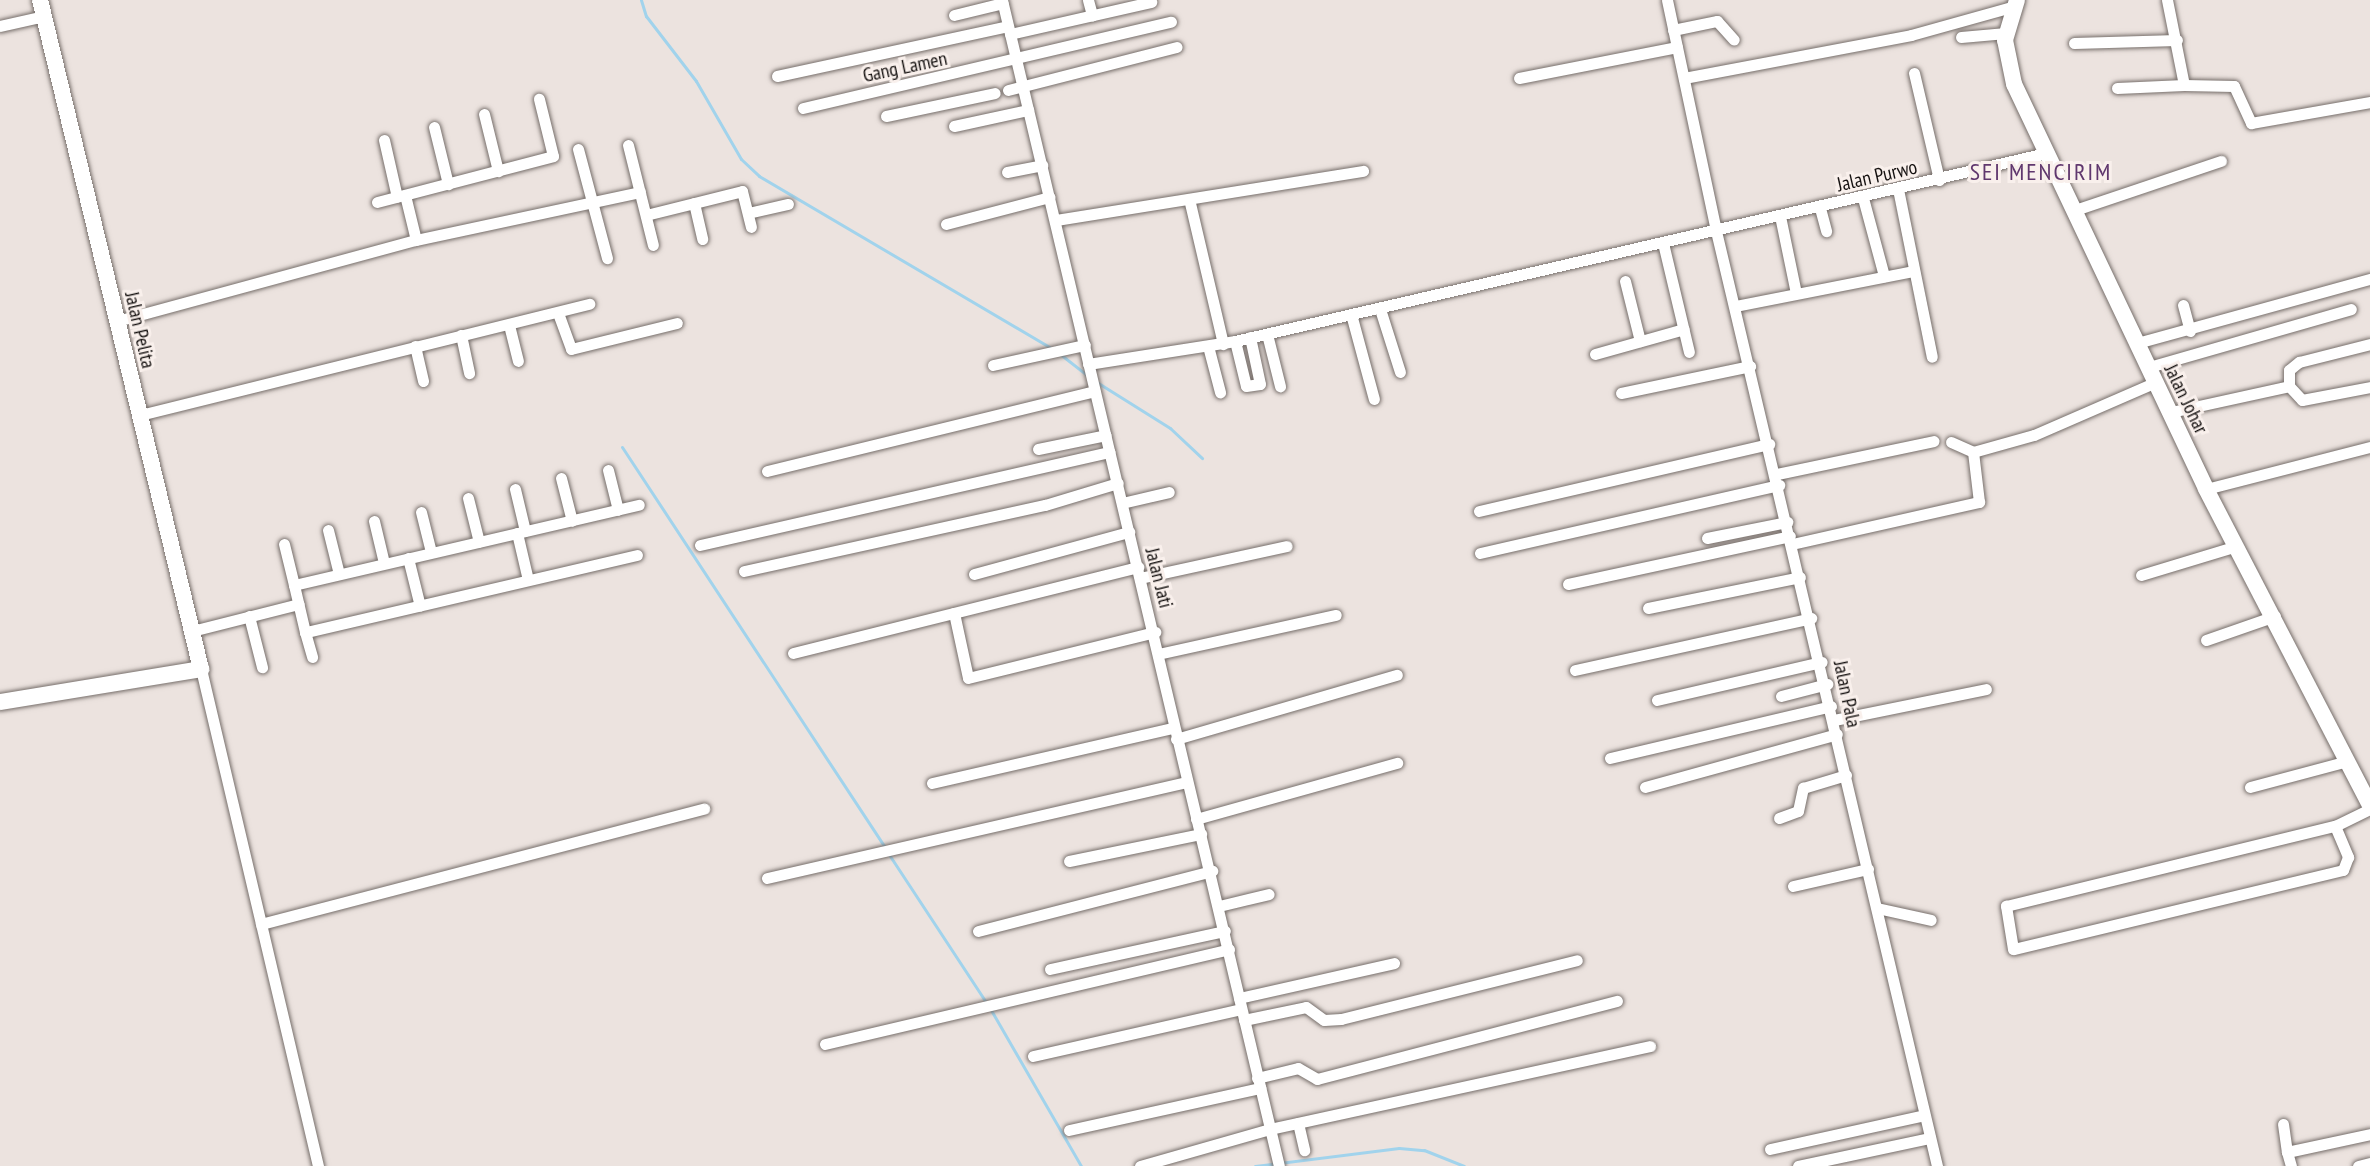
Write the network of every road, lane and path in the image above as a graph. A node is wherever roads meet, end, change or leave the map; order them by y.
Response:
1 (1088, 0) edge
2 (1667, 0) edge
3 (2167, 0) edge
4 (1002, 2) edge
5 (1151, 2) dead end
6 (1131, 3) edge
7 (2016, 3) edge
8 (42, 8) edge
9 (954, 15) dead end
10 (1092, 15) junction
11 (1171, 22) dead end
12 (0, 26) edge
13 (1009, 30) junction
14 (1673, 30) junction
15 (2006, 33) junction
16 (1961, 37) dead end
17 (1734, 40) dead end
18 (2177, 40) junction
19 (2074, 43) dead end
20 (1177, 47) dead end
21 (1677, 47) junction
22 (1015, 61) junction
23 (1914, 73) dead end
24 (777, 76) dead end
25 (1519, 78) dead end
26 (1684, 78) junction
27 (2184, 85) junction
28 (1021, 86) junction
29 (2117, 88) dead end
30 (1008, 90) dead end
31 (995, 93) dead end
32 (539, 99) dead end
33 (2370, 102) edge
34 (803, 108) dead end
35 (1028, 110) junction
36 (484, 114) dead end
37 (886, 116) dead end
38 (954, 126) dead end
39 (434, 127) dead end
40 (384, 140) dead end
41 (628, 145) dead end
42 (578, 149) dead end
43 (2046, 153) junction
44 (2221, 161) dead end
45 (1042, 165) junction
46 (498, 171) junction
47 (1363, 171) dead end
48 (1007, 172) dead end
49 (1939, 180) junction
50 (448, 184) junction
51 (1898, 189) junction
52 (640, 192) junction
53 (401, 196) junction
54 (1050, 197) junction
55 (1863, 198) junction
56 (377, 202) dead end
57 (592, 202) junction
58 (694, 203) junction
59 (1190, 203) junction
60 (788, 204) dead end
61 (1820, 208) junction
62 (2075, 210) junction
63 (748, 213) junction
64 (646, 215) junction
65 (1780, 216) junction
66 (1056, 220) junction
67 (946, 224) dead end
68 (751, 227) dead end
69 (1716, 231) junction
70 (1826, 231) dead end
71 (702, 239) dead end
72 (416, 240) junction
73 (1663, 243) junction
74 (653, 245) dead end
75 (607, 258) dead end
76 (1914, 271) junction
77 (1884, 276) junction
78 (2370, 279) edge
79 (1625, 281) dead end
80 (1796, 293) junction
81 (590, 304) dead end
82 (2183, 305) dead end
83 (1735, 306) junction
84 (1380, 309) junction
85 (2351, 309) dead end
86 (558, 313) junction
87 (1351, 314) junction
88 (117, 321) junction
89 (677, 323) dead end
90 (509, 325) junction
91 (1684, 329) junction
92 (2190, 331) junction
93 (1267, 334) junction
94 (461, 335) junction
95 (1250, 337) junction
96 (1640, 341) junction
97 (1229, 343) junction
98 (2137, 343) junction
99 (2370, 344) edge
100 (1085, 345) junction
101 (415, 346) junction
102 (1208, 346) junction
103 (1689, 352) dead end
104 (1595, 354) dead end
105 (1932, 357) dead end
106 (518, 361) dead end
107 (993, 365) dead end
108 (1750, 366) junction
109 (1400, 372) dead end
110 (469, 373) dead end
111 (2152, 375) junction
112 (1091, 378) junction
113 (423, 381) dead end
114 (1280, 386) dead end
115 (2289, 386) junction
116 (2370, 387) edge
117 (1220, 392) dead end
118 (1621, 393) dead end
119 (1374, 399) dead end
120 (2171, 412) junction
121 (140, 415) junction
122 (1106, 435) junction
123 (1934, 441) dead end
124 (1951, 442) dead end
125 (1769, 444) junction
126 (2370, 447) edge
127 (1038, 449) dead end
128 (1110, 452) junction
129 (1973, 452) junction
130 (608, 470) dead end
131 (767, 471) dead end
132 (561, 478) dead end
133 (1778, 479) junction
134 (1118, 483) junction
135 (515, 489) dead end
136 (2206, 489) junction
137 (1169, 492) dead end
138 (468, 498) dead end
139 (1122, 503) junction
140 (639, 505) dead end
141 (618, 510) junction
142 (1479, 511) dead end
143 (421, 512) dead end
144 (374, 521) dead end
145 (572, 521) junction
146 (1787, 522) junction
147 (328, 530) dead end
148 (521, 532) junction
149 (1129, 532) junction
150 (1707, 538) dead end
151 (1791, 540) junction
152 (479, 542) junction
153 (284, 544) dead end
154 (700, 545) dead end
155 (1287, 546) dead end
156 (2237, 546) junction
157 (431, 552) junction
158 (1480, 553) dead end
159 (637, 555) dead end
160 (408, 558) junction
161 (384, 563) junction
162 (744, 571) dead end
163 (1139, 572) junction
164 (339, 574) junction
165 (974, 574) dead end
166 (2141, 575) dead end
167 (1800, 577) junction
168 (528, 580) junction
169 (1568, 584) dead end
170 (294, 585) junction
171 (299, 604) junction
172 (420, 606) junction
173 (1648, 608) dead end
174 (954, 613) junction
175 (1336, 615) dead end
176 (249, 616) junction
177 (2275, 616) junction
178 (1811, 618) junction
179 (192, 631) junction
180 (305, 632) junction
181 (1155, 632) junction
182 (2206, 640) dead end
183 (793, 653) dead end
184 (1158, 654) junction
185 (312, 657) dead end
186 (1822, 662) junction
187 (262, 667) dead end
188 (201, 669) junction
189 (1575, 670) dead end
190 (1397, 675) dead end
191 (1827, 684) junction
192 (1986, 689) dead end
193 (1781, 696) dead end
194 (1657, 700) dead end
195 (0, 702) edge
196 (1831, 706) junction
197 (1834, 720) junction
198 (1175, 733) junction
199 (1837, 734) junction
200 (1610, 758) dead end
201 (2348, 761) junction
202 (1397, 763) dead end
203 (1846, 775) junction
204 (1187, 782) junction
205 (932, 783) dead end
206 (1645, 787) dead end
207 (2250, 787) dead end
208 (2370, 807) edge
209 (704, 809) dead end
210 (1779, 818) dead end
211 (1196, 819) junction
212 (2335, 826) junction
213 (1201, 834) junction
214 (1069, 861) dead end
215 (1868, 869) junction
216 (1212, 871) junction
217 (767, 878) dead end
218 (1793, 886) dead end
219 (1269, 894) dead end
220 (1219, 906) junction
221 (1877, 908) junction
222 (1931, 920) dead end
223 (261, 924) junction
224 (978, 931) dead end
225 (1225, 931) junction
226 (1229, 949) junction
227 (1577, 960) dead end
228 (1394, 963) dead end
229 (1050, 969) dead end
230 (1617, 1001) dead end
231 (1242, 1009) junction
232 (825, 1044) dead end
233 (1650, 1046) dead end
234 (1033, 1056) dead end
235 (1258, 1083) junction
236 (1924, 1115) junction
237 (1298, 1123) junction
238 (2283, 1124) dead end
239 (1270, 1129) junction
240 (1069, 1130) dead end
241 (2370, 1134) edge
242 (1930, 1138) junction
243 (1770, 1149) dead end
244 (1304, 1150) dead end
245 (2287, 1152) junction
246 (2370, 1163) edge
247 (318, 1166) edge
248 (1140, 1166) edge
249 (1279, 1166) edge
250 (1798, 1166) edge
251 (1937, 1166) edge
252 (2291, 1166) edge
253 (2358, 1166) edge

1 - 10 street
2 - 14 street, Jalan Pala
3 - 18 street
4 - 9 street
4 - 13 street, Jalan Jati
5 - 6 street
6 - 10 street
7 - 15 street, Jalan Johar
7 - 26 street
8 - 12 street
8 - 88 street, Jalan Pelita
10 - 13 street
11 - 22 street, Gang Lamen
13 - 22 street, Jalan Jati
13 - 24 street
14 - 17 street
14 - 21 street, Jalan Pala
15 - 16 street
15 - 43 street, Jalan Johar
18 - 19 street
18 - 27 street
20 - 28 street
21 - 25 street
21 - 26 street, Jalan Pala
22 - 28 street, Jalan Jati
22 - 34 street, Gang Lamen
23 - 49 street
26 - 69 street, Jalan Pala
27 - 29 street
27 - 33 street
28 - 30 street
28 - 35 street, Jalan Jati
31 - 37 street
32 - 46 street
35 - 38 street
35 - 45 street, Jalan Jati
36 - 46 street
39 - 50 street
40 - 53 street
41 - 52 street
42 - 57 street
43 - 49 street, Jalan Purwo
43 - 62 street, Jalan Johar
44 - 62 street
45 - 48 street
45 - 54 street, Jalan Jati
46 - 50 street
47 - 59 street
49 - 51 street, Jalan Purwo
50 - 53 street
51 - 55 street, Jalan Purwo
51 - 76 street
52 - 57 street
52 - 64 street
53 - 56 street
53 - 72 street
54 - 66 street, Jalan Jati
54 - 67 street
55 - 61 street, Jalan Purwo
55 - 77 street
57 - 72 street
57 - 75 street
58 - 63 street
58 - 64 street
58 - 71 street
59 - 66 street
59 - 97 street
60 - 63 street
61 - 65 street, Jalan Purwo
61 - 70 street
62 - 98 street, Jalan Johar
63 - 68 street
64 - 74 street
65 - 69 street, Jalan Purwo
65 - 80 street
66 - 100 street, Jalan Jati
69 - 73 street, Jalan Purwo
69 - 83 street, Jalan Pala
72 - 88 street
73 - 84 street, Jalan Purwo
73 - 91 street
76 - 77 street
76 - 105 street
77 - 80 street
78 - 92 street
79 - 96 street
80 - 83 street
81 - 86 street
82 - 92 street
83 - 108 street, Jalan Pala
84 - 87 street, Jalan Purwo
84 - 109 street
85 - 111 street
86 - 89 street
86 - 90 street
87 - 93 street, Jalan Purwo
87 - 119 street
88 - 121 street, Jalan Pelita
90 - 94 street
90 - 106 street
91 - 96 street
91 - 103 street
92 - 98 street
93 - 95 street, Jalan Purwo
93 - 114 street
94 - 101 street
94 - 110 street
95 - 97 street, Jalan Purwo
95 - 97 street
96 - 104 street
97 - 102 street, Jalan Purwo
98 - 111 street, Jalan Johar
99 - 115 street
100 - 107 street
100 - 112 street, Jalan Jati
101 - 113 street
101 - 121 street
102 - 112 street, Jalan Purwo
102 - 117 street
108 - 118 street
108 - 125 street, Jalan Pala
111 - 120 street, Jalan Johar
111 - 129 street
112 - 122 street, Jalan Jati
112 - 131 street, Jalan Purwo
115 - 116 street
115 - 120 street
120 - 136 street, Jalan Johar
121 - 179 street, Jalan Pelita
122 - 127 street
122 - 128 street, Jalan Jati
123 - 133 street
124 - 129 street
125 - 133 street, Jalan Pala
125 - 142 street
126 - 136 street
128 - 134 street, Jalan Jati
128 - 154 street
129 - 151 street
130 - 141 street
132 - 145 street
133 - 146 street, Jalan Pala
133 - 158 street
134 - 139 street, Jalan Jati
134 - 162 street
135 - 148 street
136 - 156 street, Jalan Johar
137 - 139 street
138 - 152 street
139 - 149 street, Jalan Jati
140 - 141 street
141 - 145 street
143 - 157 street
144 - 161 street
145 - 148 street
146 - 150 street
146 - 151 street, Jalan Pala
147 - 164 street
148 - 152 street
148 - 168 street
149 - 163 street, Jalan Jati
149 - 165 street
151 - 167 street, Jalan Pala
151 - 169 street
152 - 157 street
153 - 170 street
155 - 163 street
156 - 166 street
156 - 177 street, Jalan Johar
157 - 160 street
159 - 168 street
160 - 161 street
160 - 172 street
161 - 164 street
163 - 174 street
163 - 181 street, Jalan Jati
164 - 170 street
167 - 173 street
167 - 178 street, Jalan Pala
168 - 172 street
170 - 171 street
171 - 176 street
171 - 180 street
172 - 180 street
174 - 181 street
174 - 183 street
175 - 184 street
176 - 179 street
176 - 187 street
177 - 182 street
177 - 201 street, Jalan Johar
178 - 186 street, Jalan Pala
178 - 189 street
179 - 188 street, Jalan Pelita
180 - 185 street
181 - 184 street, Jalan Jati
184 - 198 street, Jalan Jati
186 - 191 street, Jalan Pala
186 - 194 street
188 - 195 street
188 - 223 street
190 - 198 street
191 - 193 street
191 - 196 street, Jalan Pala
192 - 197 street
196 - 197 street, Jalan Pala
196 - 200 street
197 - 199 street, Jalan Pala
198 - 204 street, Jalan Jati
198 - 205 street
199 - 203 street, Jalan Pala
199 - 206 street
201 - 207 street
201 - 208 street, Jalan Johar
202 - 211 street
203 - 210 street
203 - 215 street, Jalan Pala
204 - 211 street, Jalan Jati
204 - 217 street
208 - 212 street
209 - 223 street
211 - 213 street, Jalan Jati
212 - 212 street
213 - 214 street
213 - 216 street, Jalan Jati
215 - 218 street
215 - 221 street, Jalan Pala
216 - 220 street, Jalan Jati
216 - 224 street
219 - 220 street
220 - 225 street, Jalan Jati
221 - 222 street
221 - 236 street, Jalan Pala
223 - 247 street
225 - 226 street, Jalan Jati
225 - 229 street
226 - 231 street, Jalan Jati
226 - 232 street
227 - 231 street
228 - 231 street
230 - 235 street
231 - 234 street
231 - 235 street, Jalan Jati
233 - 237 street
235 - 239 street, Jalan Jati
235 - 240 street
236 - 242 street, Jalan Pala
236 - 243 street
237 - 239 street
237 - 244 street
238 - 245 street
239 - 248 street
239 - 249 street, Jalan Jati
241 - 245 street
242 - 250 street
242 - 251 street, Jalan Pala
245 - 252 street
246 - 253 street

